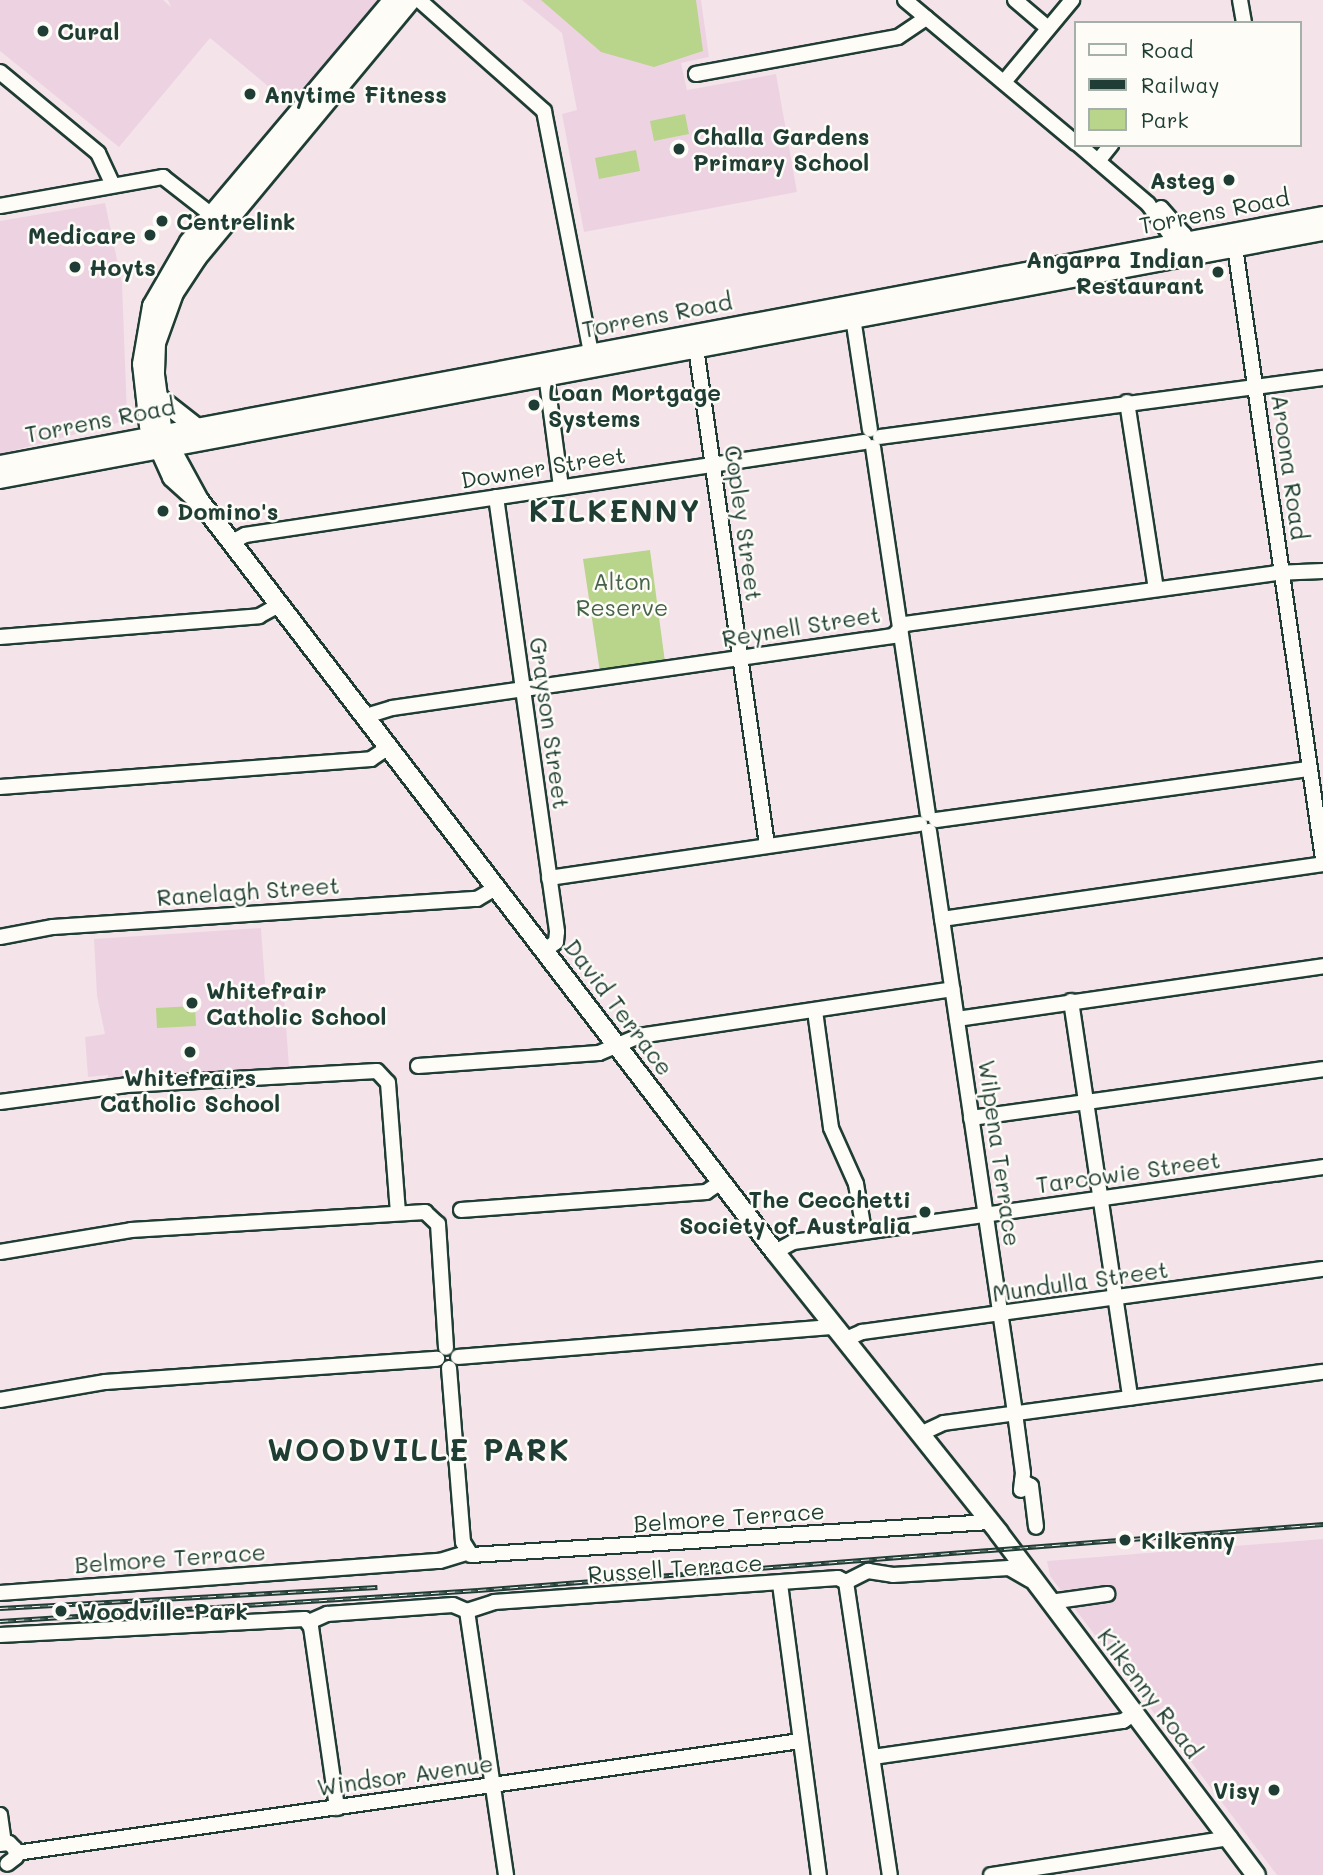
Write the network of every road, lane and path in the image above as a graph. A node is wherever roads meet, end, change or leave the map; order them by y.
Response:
1 (393, 0) edge
2 (411, 0) edge
3 (419, 0) edge
4 (905, 0) edge
5 (1015, 0) edge
6 (1072, 0) edge
7 (1240, 0) edge
8 (926, 18) junction
9 (1244, 21) edge
10 (1048, 28) junction
11 (0, 72) edge
12 (695, 74) dead end
13 (1003, 82) junction
14 (1074, 141) edge
15 (1082, 147) edge
16 (1109, 147) edge
17 (1098, 161) junction
18 (112, 183) junction
19 (0, 206) edge
20 (1323, 216) edge
21 (218, 220) junction
22 (1323, 231) edge
23 (1183, 247) junction
24 (1235, 247) junction
25 (852, 312) junction
26 (695, 341) junction
27 (592, 361) junction
28 (545, 369) junction
29 (1323, 378) edge
30 (1256, 387) junction
31 (424, 391) junction
32 (159, 398) junction
33 (1126, 401) junction
34 (147, 414) junction
35 (196, 426) junction
36 (872, 439) junction
37 (160, 442) junction
38 (97, 446) junction
39 (129, 456) junction
40 (713, 464) junction
41 (0, 465) edge
42 (172, 477) junction
43 (0, 479) edge
44 (561, 487) junction
45 (496, 497) junction
46 (199, 500) junction
47 (232, 542) junction
48 (1323, 572) edge
49 (1282, 573) junction
50 (1156, 589) junction
51 (279, 605) junction
52 (899, 629) junction
53 (0, 637) edge
54 (741, 658) junction
55 (523, 689) junction
56 (366, 716) junction
57 (388, 747) junction
58 (1307, 769) junction
59 (0, 787) edge
60 (928, 822) junction
61 (767, 845) junction
62 (1323, 861) edge
63 (549, 877) junction
64 (497, 887) junction
65 (942, 919) junction
66 (0, 937) edge
67 (545, 950) junction
68 (1323, 966) edge
69 (952, 989) junction
70 (1071, 1001) junction
71 (816, 1011) junction
72 (957, 1018) junction
73 (617, 1045) junction
74 (418, 1066) dead end
75 (1323, 1069) edge
76 (0, 1102) edge
77 (1087, 1102) junction
78 (971, 1118) junction
79 (1323, 1167) edge
80 (721, 1182) junction
81 (1103, 1198) junction
82 (461, 1210) dead end
83 (398, 1213) junction
84 (986, 1214) junction
85 (864, 1231) junction
86 (0, 1252) edge
87 (775, 1252) junction
88 (1323, 1269) edge
89 (1117, 1299) junction
90 (1001, 1315) junction
91 (839, 1334) junction
92 (448, 1358) junction
93 (1323, 1372) edge
94 (1130, 1398) junction
95 (0, 1400) edge
96 (1015, 1413) junction
97 (920, 1434) junction
98 (990, 1522) junction
99 (1036, 1527) dead end
100 (1005, 1541) joint
101 (469, 1554) junction
102 (846, 1583) junction
103 (780, 1584) junction
104 (0, 1593) edge
105 (1107, 1594) dead end
106 (1045, 1595) junction
107 (467, 1611) junction
108 (310, 1625) junction
109 (0, 1635) edge
110 (1135, 1713) junction
111 (800, 1741) junction
112 (873, 1757) junction
113 (494, 1786) junction
114 (337, 1808) junction
115 (0, 1815) edge
116 (1230, 1838) junction
117 (2, 1844) edge
118 (8, 1863) edge
119 (506, 1875) edge
120 (819, 1875) edge
121 (890, 1875) edge
122 (991, 1875) edge
123 (1256, 1875) edge

1 - 21 main road
2 - 21 main road
3 - 27 street
4 - 8 street
5 - 10 street
6 - 10 street
7 - 9 street
8 - 12 street
8 - 13 street
10 - 13 street
11 - 18 street
13 - 14 street
15 - 17 street
16 - 17 street
17 - 23 street
18 - 19 street
18 - 21 street
20 - 23 main road, Torrens Road
21 - 32 main road
21 - 34 main road
22 - 24 main road, Torrens Road
23 - 24 main road, Torrens Road
23 - 25 main road, Torrens Road
24 - 30 street, Aroona Road
25 - 26 main road, Torrens Road
25 - 36 street, Wilpena Terrace
26 - 27 main road, Torrens Road
26 - 40 street, Copley Street
27 - 28 main road, Torrens Road
28 - 31 main road, Torrens Road
28 - 44 street
29 - 30 street, Downer Street
30 - 33 street, Downer Street
30 - 49 street, Aroona Road
31 - 35 main road, Torrens Road
31 - 37 main road, Torrens Road
32 - 35 main road
32 - 37 main road
33 - 36 street, Downer Street
33 - 50 street
34 - 37 main road
34 - 38 main road
35 - 37 main road, Torrens Road
36 - 40 street, Downer Street
36 - 52 street, Wilpena Terrace
37 - 38 main road, Torrens Road
37 - 39 main road, Torrens Road
37 - 42 main road, David Terrace
37 - 46 main road, David Terrace
38 - 41 main road, Torrens Road
39 - 42 main road
39 - 43 main road, Torrens Road
40 - 44 street, Downer Street
40 - 54 street, Copley Street
42 - 46 main road, David Terrace
44 - 45 street, Downer Street
45 - 47 street, Downer Street
45 - 55 street, Grayson Street
46 - 47 main road, David Terrace
47 - 51 main road, David Terrace
48 - 49 street, Reynell Street
49 - 50 street, Reynell Street
49 - 58 street, Aroona Road
50 - 52 street, Reynell Street
51 - 53 street
51 - 56 main road, David Terrace
52 - 54 street, Reynell Street
52 - 60 street, Wilpena Terrace
54 - 55 street, Reynell Street
54 - 61 street, Copley Street
55 - 56 street, Reynell Street
55 - 63 street, Grayson Street
56 - 57 main road, David Terrace
57 - 59 street
57 - 64 main road, David Terrace
58 - 60 street
58 - 62 street, Aroona Road
60 - 61 street
60 - 65 street, Wilpena Terrace
61 - 63 street
62 - 65 street
63 - 67 street, Grayson Street
64 - 66 street, Ranelagh Street
64 - 67 main road, David Terrace
65 - 69 street, Wilpena Terrace
67 - 73 main road, David Terrace
68 - 70 street
69 - 71 street
69 - 72 street, Wilpena Terrace
70 - 72 street
70 - 77 street
71 - 73 street
71 - 85 street
72 - 78 street, Wilpena Terrace
73 - 74 street
73 - 80 main road, David Terrace
75 - 77 street
76 - 83 street
77 - 78 street
77 - 81 street
78 - 84 street, Wilpena Terrace
79 - 81 street, Tarcowie Street
80 - 82 street
80 - 87 main road, David Terrace
81 - 84 street, Tarcowie Street
81 - 89 street
83 - 86 street
83 - 92 street
84 - 85 street, Tarcowie Street
84 - 90 street, Wilpena Terrace
85 - 87 street, Tarcowie Street
87 - 91 main road, David Terrace
88 - 89 street, Mundulla Street
89 - 90 street, Mundulla Street
89 - 94 street
90 - 91 street, Mundulla Street
90 - 96 street, Wilpena Terrace
91 - 92 street, Mundulla Street
91 - 97 main road, David Terrace
92 - 95 street, Mundulla Street
92 - 101 street
93 - 94 street
94 - 96 street
96 - 97 street
96 - 99 street, Wilpena Terrace
97 - 98 main road, David Terrace
98 - 100 main road, David Terrace
98 - 101 street, Belmore Terrace
100 - 106 main road, Kilkenny Road
101 - 104 street, Belmore Terrace
102 - 103 street, Russell Terrace
102 - 106 street, Russell Terrace
102 - 112 street
103 - 107 street, Russell Terrace
103 - 111 street
105 - 106 street
106 - 110 main road, Kilkenny Road
107 - 108 street, Russell Terrace
107 - 113 street
108 - 109 street, Russell Terrace
108 - 114 street
110 - 112 street
110 - 116 main road, Kilkenny Road
111 - 113 street, Windsor Avenue
111 - 120 street
112 - 121 street
113 - 114 street, Windsor Avenue
113 - 119 street
114 - 118 street, Windsor Avenue
115 - 117 street
116 - 122 street
116 - 123 main road, Kilkenny Road
117 - 118 street

